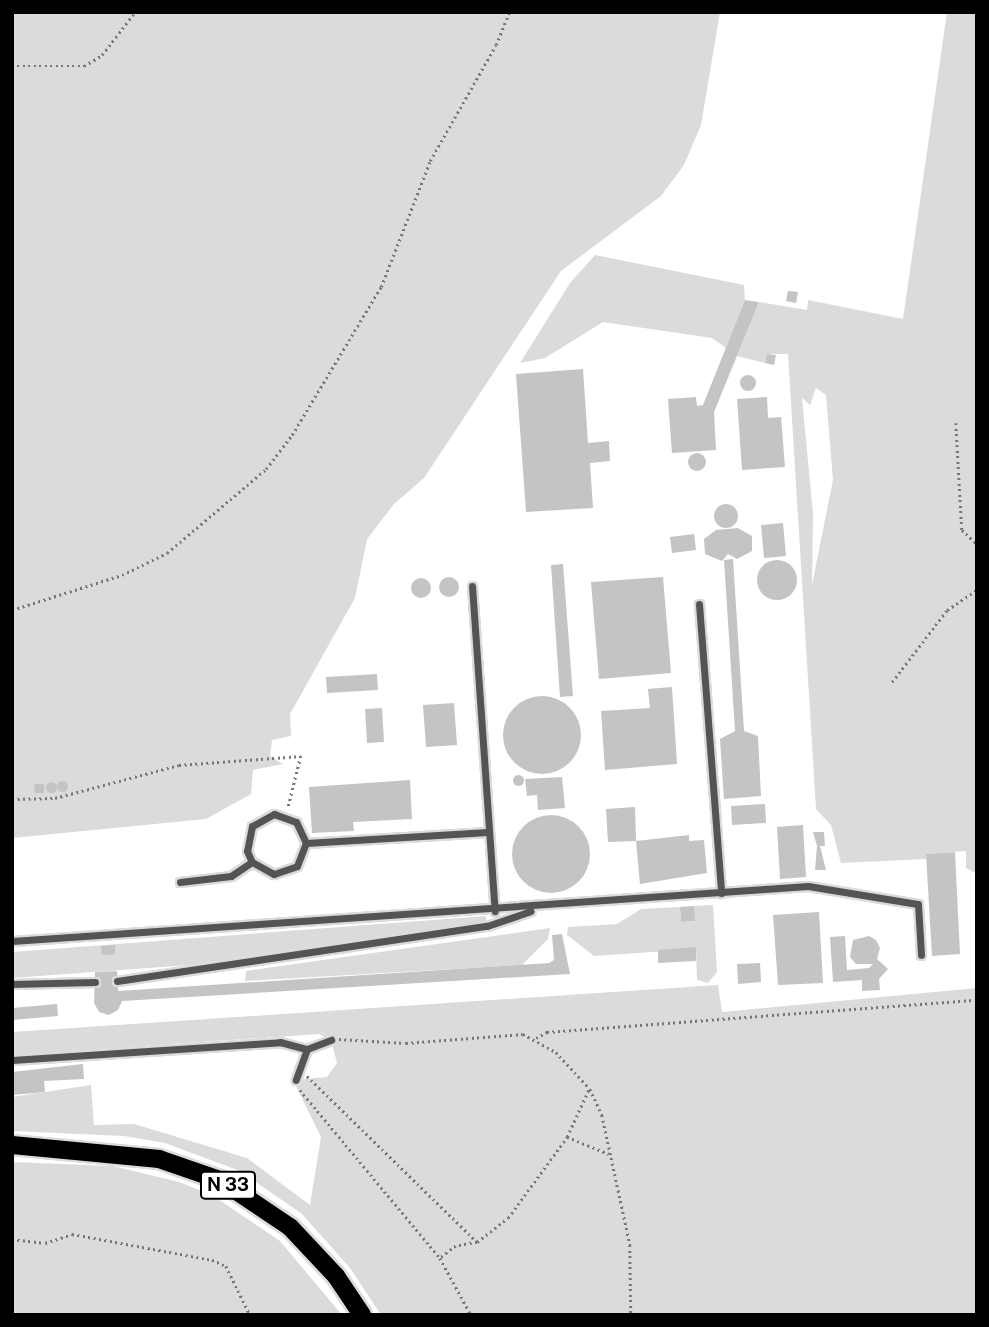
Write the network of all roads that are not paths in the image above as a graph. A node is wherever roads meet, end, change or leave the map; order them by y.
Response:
1 (472, 586) dead end
2 (699, 604) dead end
3 (488, 832) junction
4 (306, 843) junction
5 (252, 862) junction
6 (180, 882) dead end
7 (721, 893) junction
8 (542, 907) junction
9 (495, 911) junction
10 (12, 941) edge
11 (921, 955) dead end
12 (117, 981) dead end
13 (95, 982) dead end
14 (12, 984) edge
15 (331, 1040) road end
16 (307, 1049) junction
17 (12, 1060) edge
18 (296, 1080) road end
19 (12, 1146) edge
20 (362, 1315) edge

1 - 3 lane
2 - 7 lane
3 - 4 lane
3 - 9 lane
4 - 5 lane
4 - 5 lane
5 - 6 lane
7 - 8 lane
7 - 11 lane
8 - 9 lane
8 - 12 lane
9 - 10 lane
13 - 14 lane
15 - 16 lane
16 - 17 lane
16 - 18 lane
19 - 20 main road, N 33

